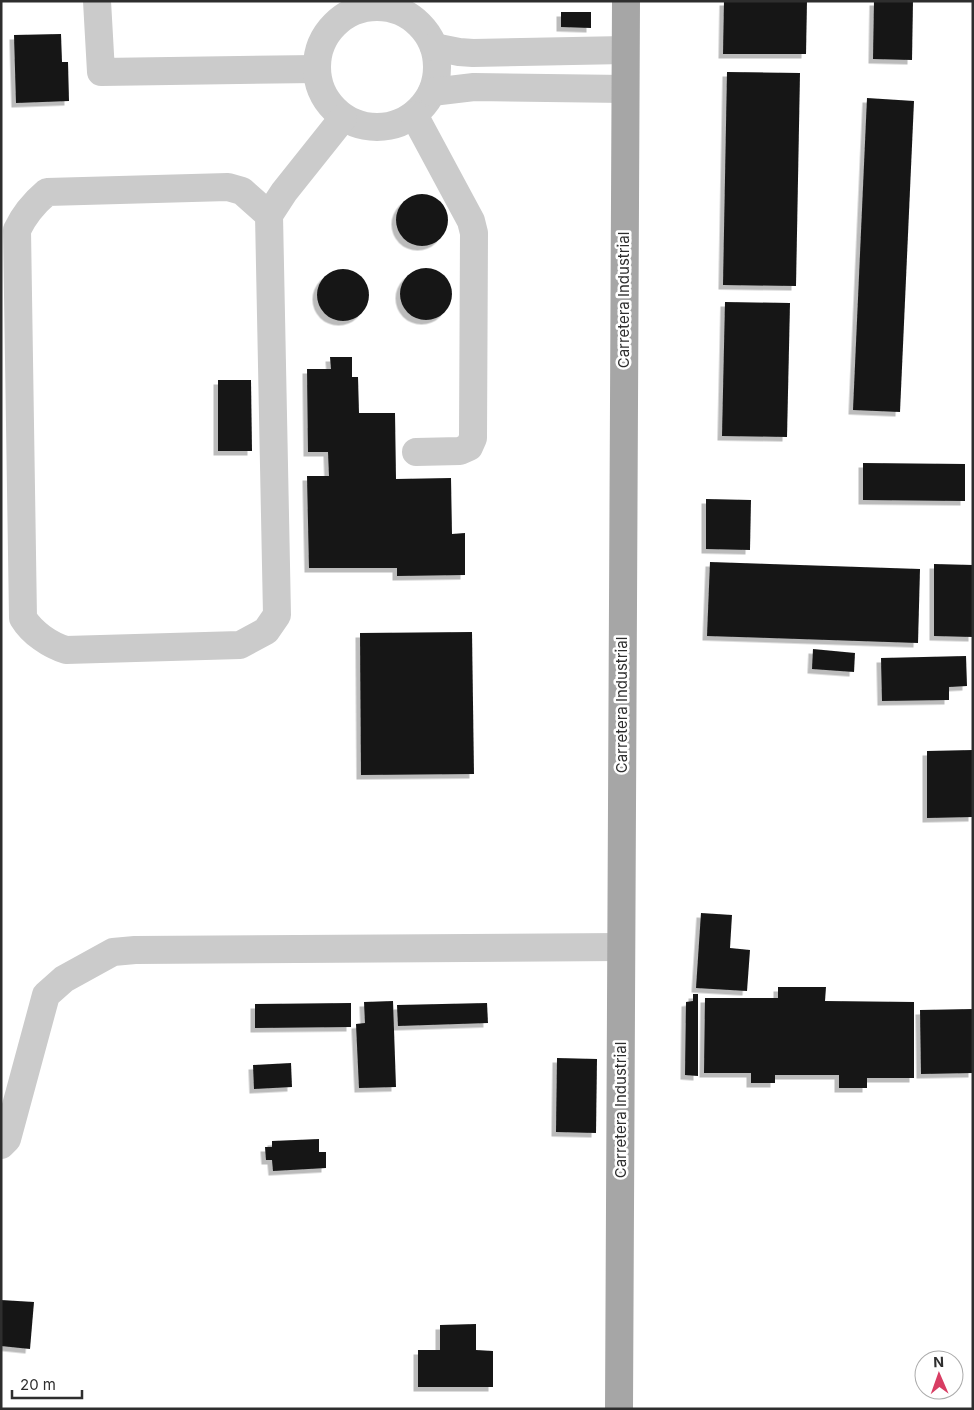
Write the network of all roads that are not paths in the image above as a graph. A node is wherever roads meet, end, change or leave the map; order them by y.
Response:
1 (97, 1) edge
2 (626, 1) edge
3 (434, 47) junction
4 (625, 50) junction
5 (316, 69) junction
6 (625, 89) junction
7 (432, 92) junction
8 (414, 115) junction
9 (343, 118) junction
10 (270, 215) junction
11 (416, 452) dead end
12 (621, 948) junction
13 (1, 1145) edge
14 (619, 1409) edge

1 - 5 lane
2 - 4 main road, Carretera Industrial
3 - 4 lane
3 - 5 lane
3 - 7 lane
4 - 6 main road, Carretera Industrial
5 - 9 lane
6 - 7 lane
6 - 12 main road, Carretera Industrial
7 - 8 lane
8 - 9 lane
8 - 11 lane
9 - 10 lane
10 - 10 lane
12 - 13 lane
12 - 14 main road, Carretera Industrial

